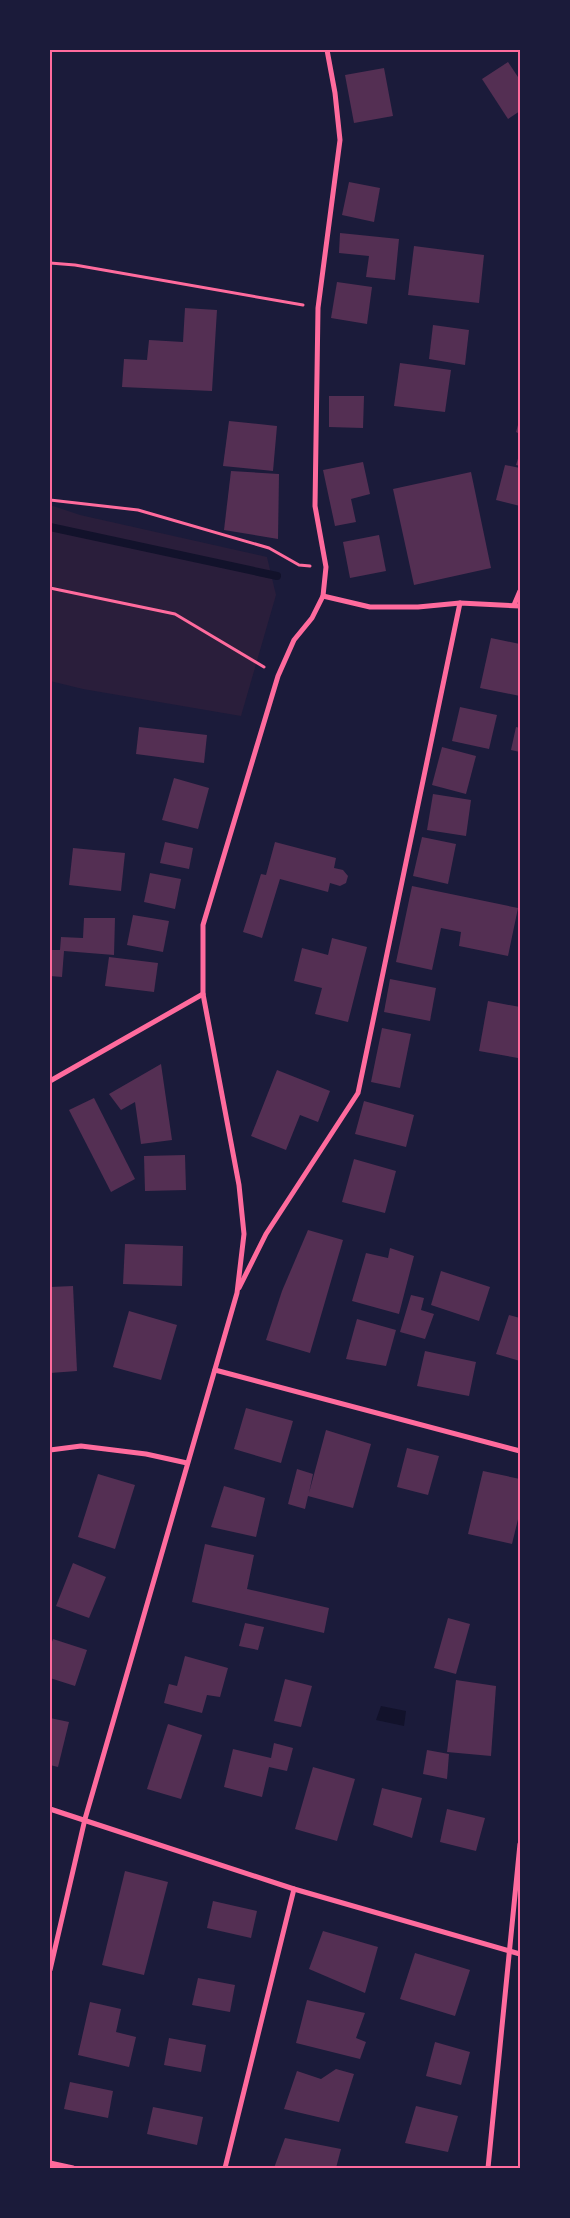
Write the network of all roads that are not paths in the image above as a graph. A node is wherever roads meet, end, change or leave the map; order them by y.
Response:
1 (327, 50) edge
2 (520, 591) edge
3 (323, 596) junction
4 (460, 603) junction
5 (514, 605) junction
6 (520, 606) edge
7 (203, 994) junction
8 (50, 1081) edge
9 (237, 1293) junction
10 (215, 1370) junction
11 (50, 1450) edge
12 (520, 1451) edge
13 (187, 1463) junction
14 (50, 1809) edge
15 (85, 1819) junction
16 (520, 1844) edge
17 (294, 1889) junction
18 (509, 1951) junction
19 (520, 1954) edge
20 (50, 1970) edge
21 (50, 2163) edge
22 (73, 2168) edge
23 (225, 2168) edge
24 (488, 2168) edge

1 - 3 street
2 - 5 street
3 - 4 street
3 - 7 street
4 - 5 street
4 - 9 street
5 - 6 street
7 - 8 street
7 - 9 street
9 - 10 street
10 - 12 street
10 - 13 street
11 - 13 street
13 - 15 street
14 - 15 street
15 - 17 street
15 - 20 street
16 - 18 street
17 - 18 street
17 - 23 street
18 - 19 street
18 - 24 street
21 - 22 street

